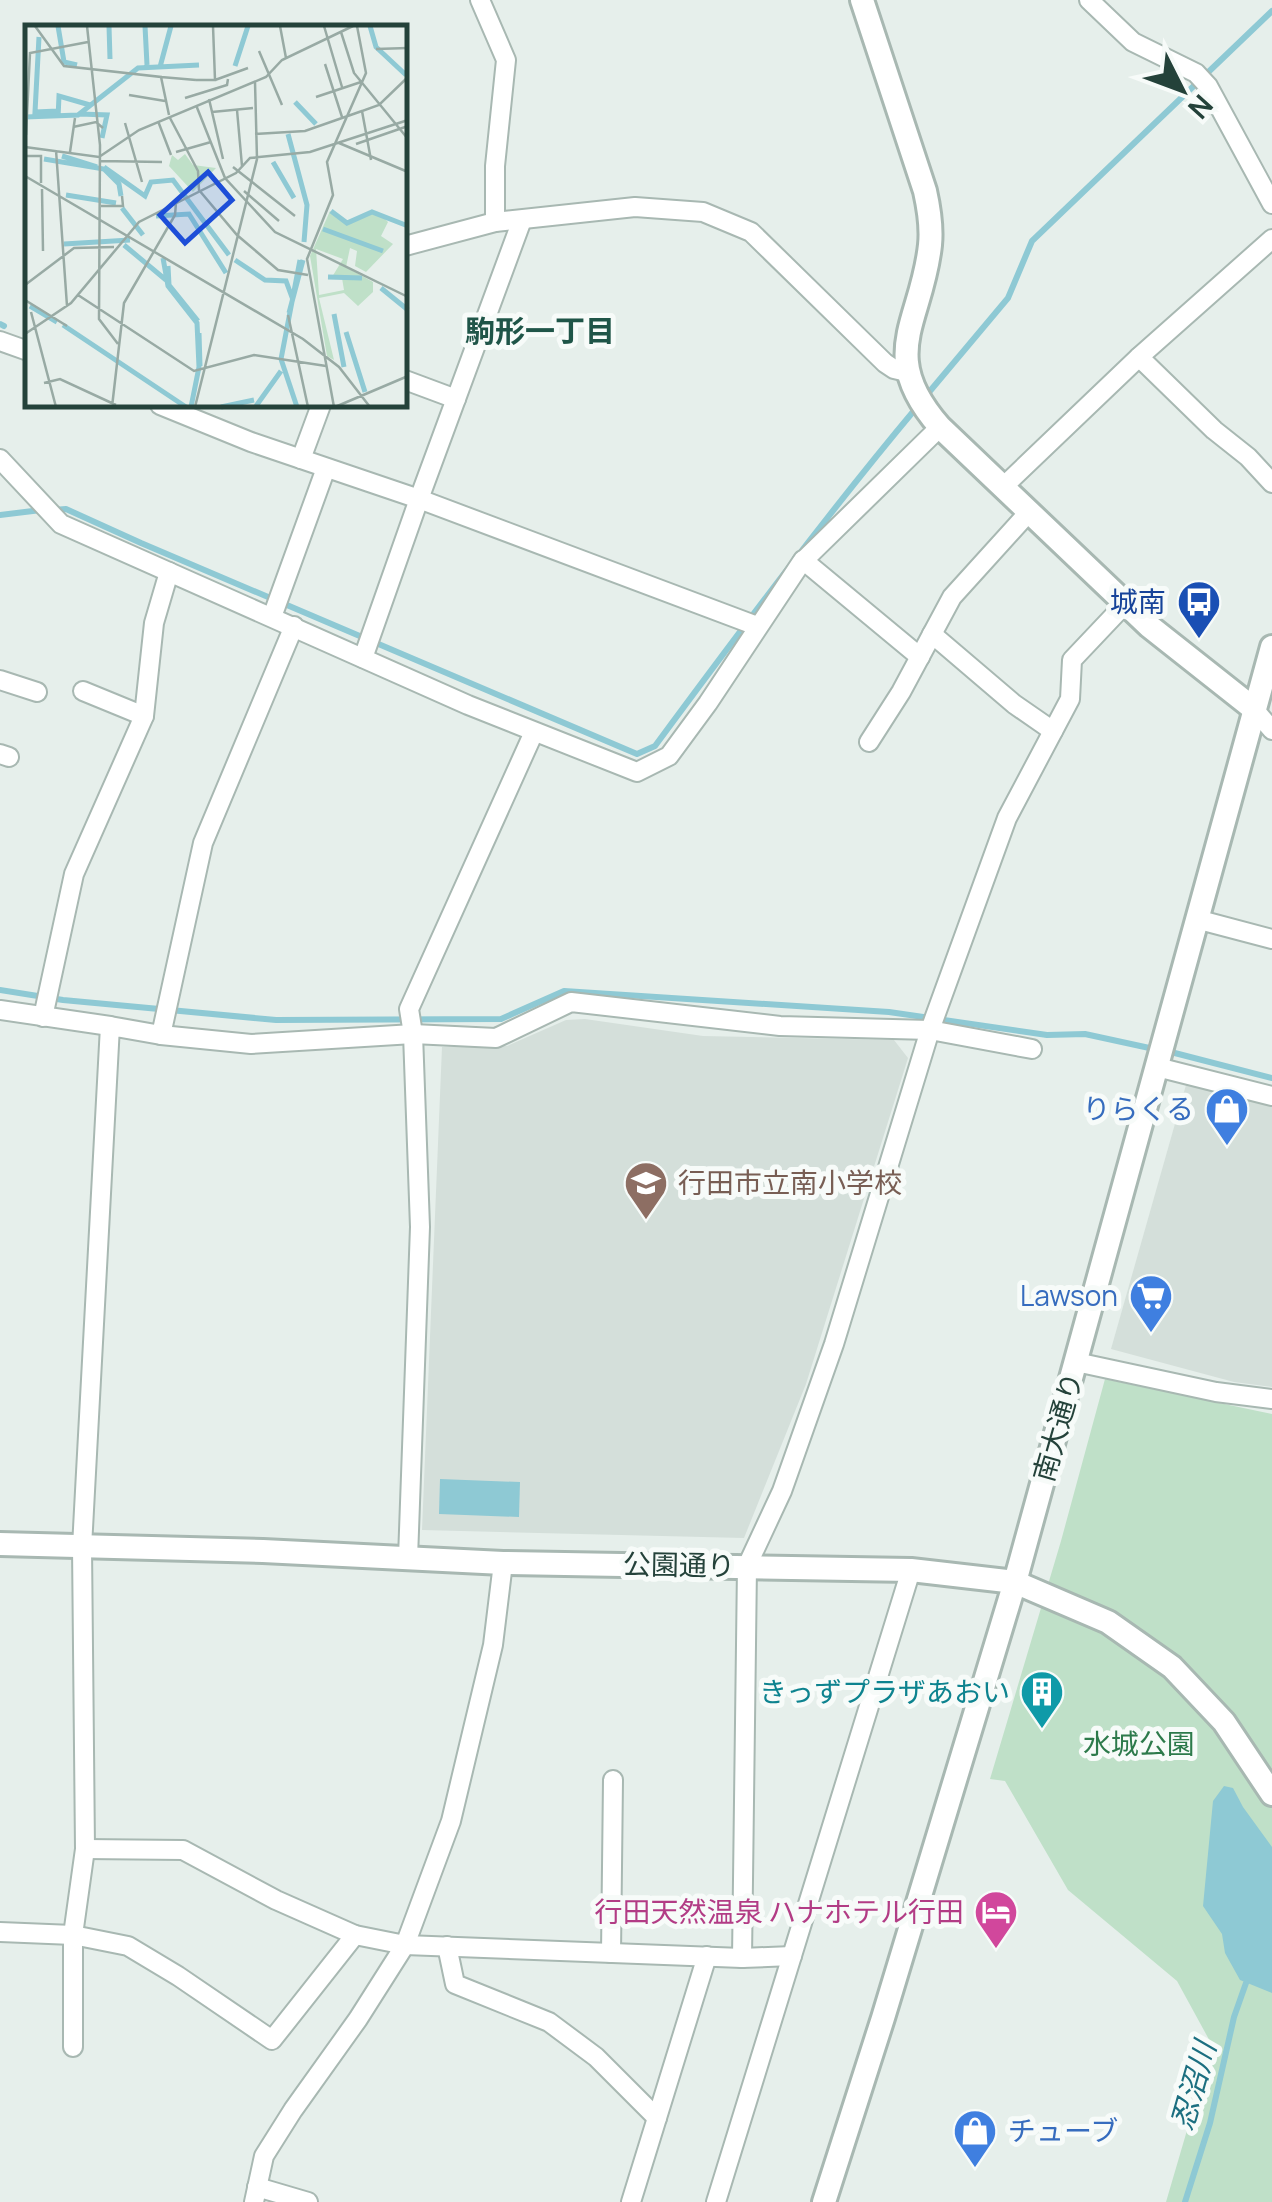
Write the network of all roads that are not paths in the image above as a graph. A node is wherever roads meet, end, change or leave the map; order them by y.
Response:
1 (480, 0) edge
2 (862, 0) edge
3 (1088, 0) edge
4 (1272, 204) edge
5 (522, 220) junction
6 (494, 222) junction
7 (1272, 239) edge
8 (408, 245) edge
9 (1139, 358) junction
10 (408, 381) edge
11 (914, 389) junction
12 (456, 399) junction
13 (167, 408) edge
14 (319, 408) edge
15 (940, 427) junction
16 (0, 459) edge
17 (301, 459) junction
18 (326, 468) junction
19 (1272, 483) edge
20 (1003, 487) junction
21 (418, 499) junction
22 (1030, 512) junction
23 (803, 560) junction
24 (169, 572) junction
25 (1125, 604) junction
26 (272, 616) junction
27 (294, 626) junction
28 (756, 626) junction
29 (932, 634) junction
30 (1272, 649) edge
31 (364, 656) junction
32 (920, 657) junction
33 (0, 680) edge
34 (83, 691) dead end
35 (37, 692) dead end
36 (1254, 710) junction
37 (144, 716) junction
38 (1272, 730) edge
39 (1053, 731) junction
40 (534, 732) junction
41 (868, 742) dead end
42 (1196, 919) junction
43 (1272, 938) edge
44 (0, 1010) edge
45 (43, 1017) junction
46 (110, 1026) junction
47 (930, 1030) junction
48 (414, 1034) junction
49 (161, 1035) junction
50 (1032, 1049) dead end
51 (1156, 1067) junction
52 (1272, 1096) edge
53 (1076, 1362) junction
54 (1272, 1399) edge
55 (0, 1544) edge
56 (82, 1547) junction
57 (408, 1558) junction
58 (503, 1562) junction
59 (747, 1566) junction
60 (911, 1570) junction
61 (1015, 1582) junction
62 (613, 1780) dead end
63 (1272, 1794) edge
64 (85, 1849) junction
65 (0, 1932) edge
66 (73, 1935) junction
67 (355, 1935) junction
68 (405, 1944) junction
69 (446, 1946) junction
70 (611, 1953) junction
71 (706, 1956) junction
72 (792, 1956) junction
73 (742, 1958) junction
74 (73, 2047) dead end
75 (656, 2118) junction
76 (256, 2194) edge
77 (308, 2202) edge
78 (631, 2202) edge
79 (716, 2202) edge
80 (824, 2202) edge

1 - 6 street
2 - 11 street
3 - 4 street
5 - 6 street
5 - 11 street
5 - 12 street
6 - 8 street
7 - 9 street
9 - 19 street
9 - 20 street
10 - 12 street
11 - 15 street
12 - 21 street
13 - 17 street
14 - 17 street
15 - 20 street
15 - 23 street
16 - 24 street
17 - 18 street
18 - 21 street
18 - 26 street
20 - 22 street
21 - 28 street
21 - 31 street
22 - 25 street
22 - 29 street
23 - 28 street
23 - 32 street
24 - 26 street
24 - 37 street
25 - 36 street
25 - 39 street
26 - 27 street
27 - 31 street
27 - 49 street
28 - 40 street
29 - 32 street
29 - 39 street
30 - 36 street, 南大通り
31 - 40 street
32 - 41 street
33 - 35 street
34 - 37 street
36 - 38 street
36 - 42 street, 南大通り
37 - 45 street
39 - 47 street
40 - 48 street
42 - 43 street
42 - 51 street, 南大通り
44 - 45 street
45 - 46 street
46 - 49 street
46 - 56 street
47 - 48 street
47 - 50 street
47 - 59 street
48 - 49 street
48 - 57 street
51 - 52 street
51 - 53 street, 南大通り
53 - 54 street
53 - 61 street, 南大通り
55 - 56 street, 公園通り
56 - 57 street, 公園通り
56 - 64 street
57 - 58 street, 公園通り
58 - 59 street, 公園通り
58 - 68 street
59 - 60 street, 公園通り
59 - 73 street
60 - 61 street, 公園通り
60 - 72 street
61 - 63 street, 公園通り
61 - 80 street, 南大通り
62 - 70 street
64 - 66 street
64 - 67 street
65 - 66 street
66 - 67 street
66 - 74 street
67 - 68 street
68 - 69 street
68 - 76 street
69 - 70 street
69 - 75 street
70 - 71 street
71 - 73 street
71 - 75 street
72 - 73 street
72 - 79 street
75 - 78 street
76 - 77 street

